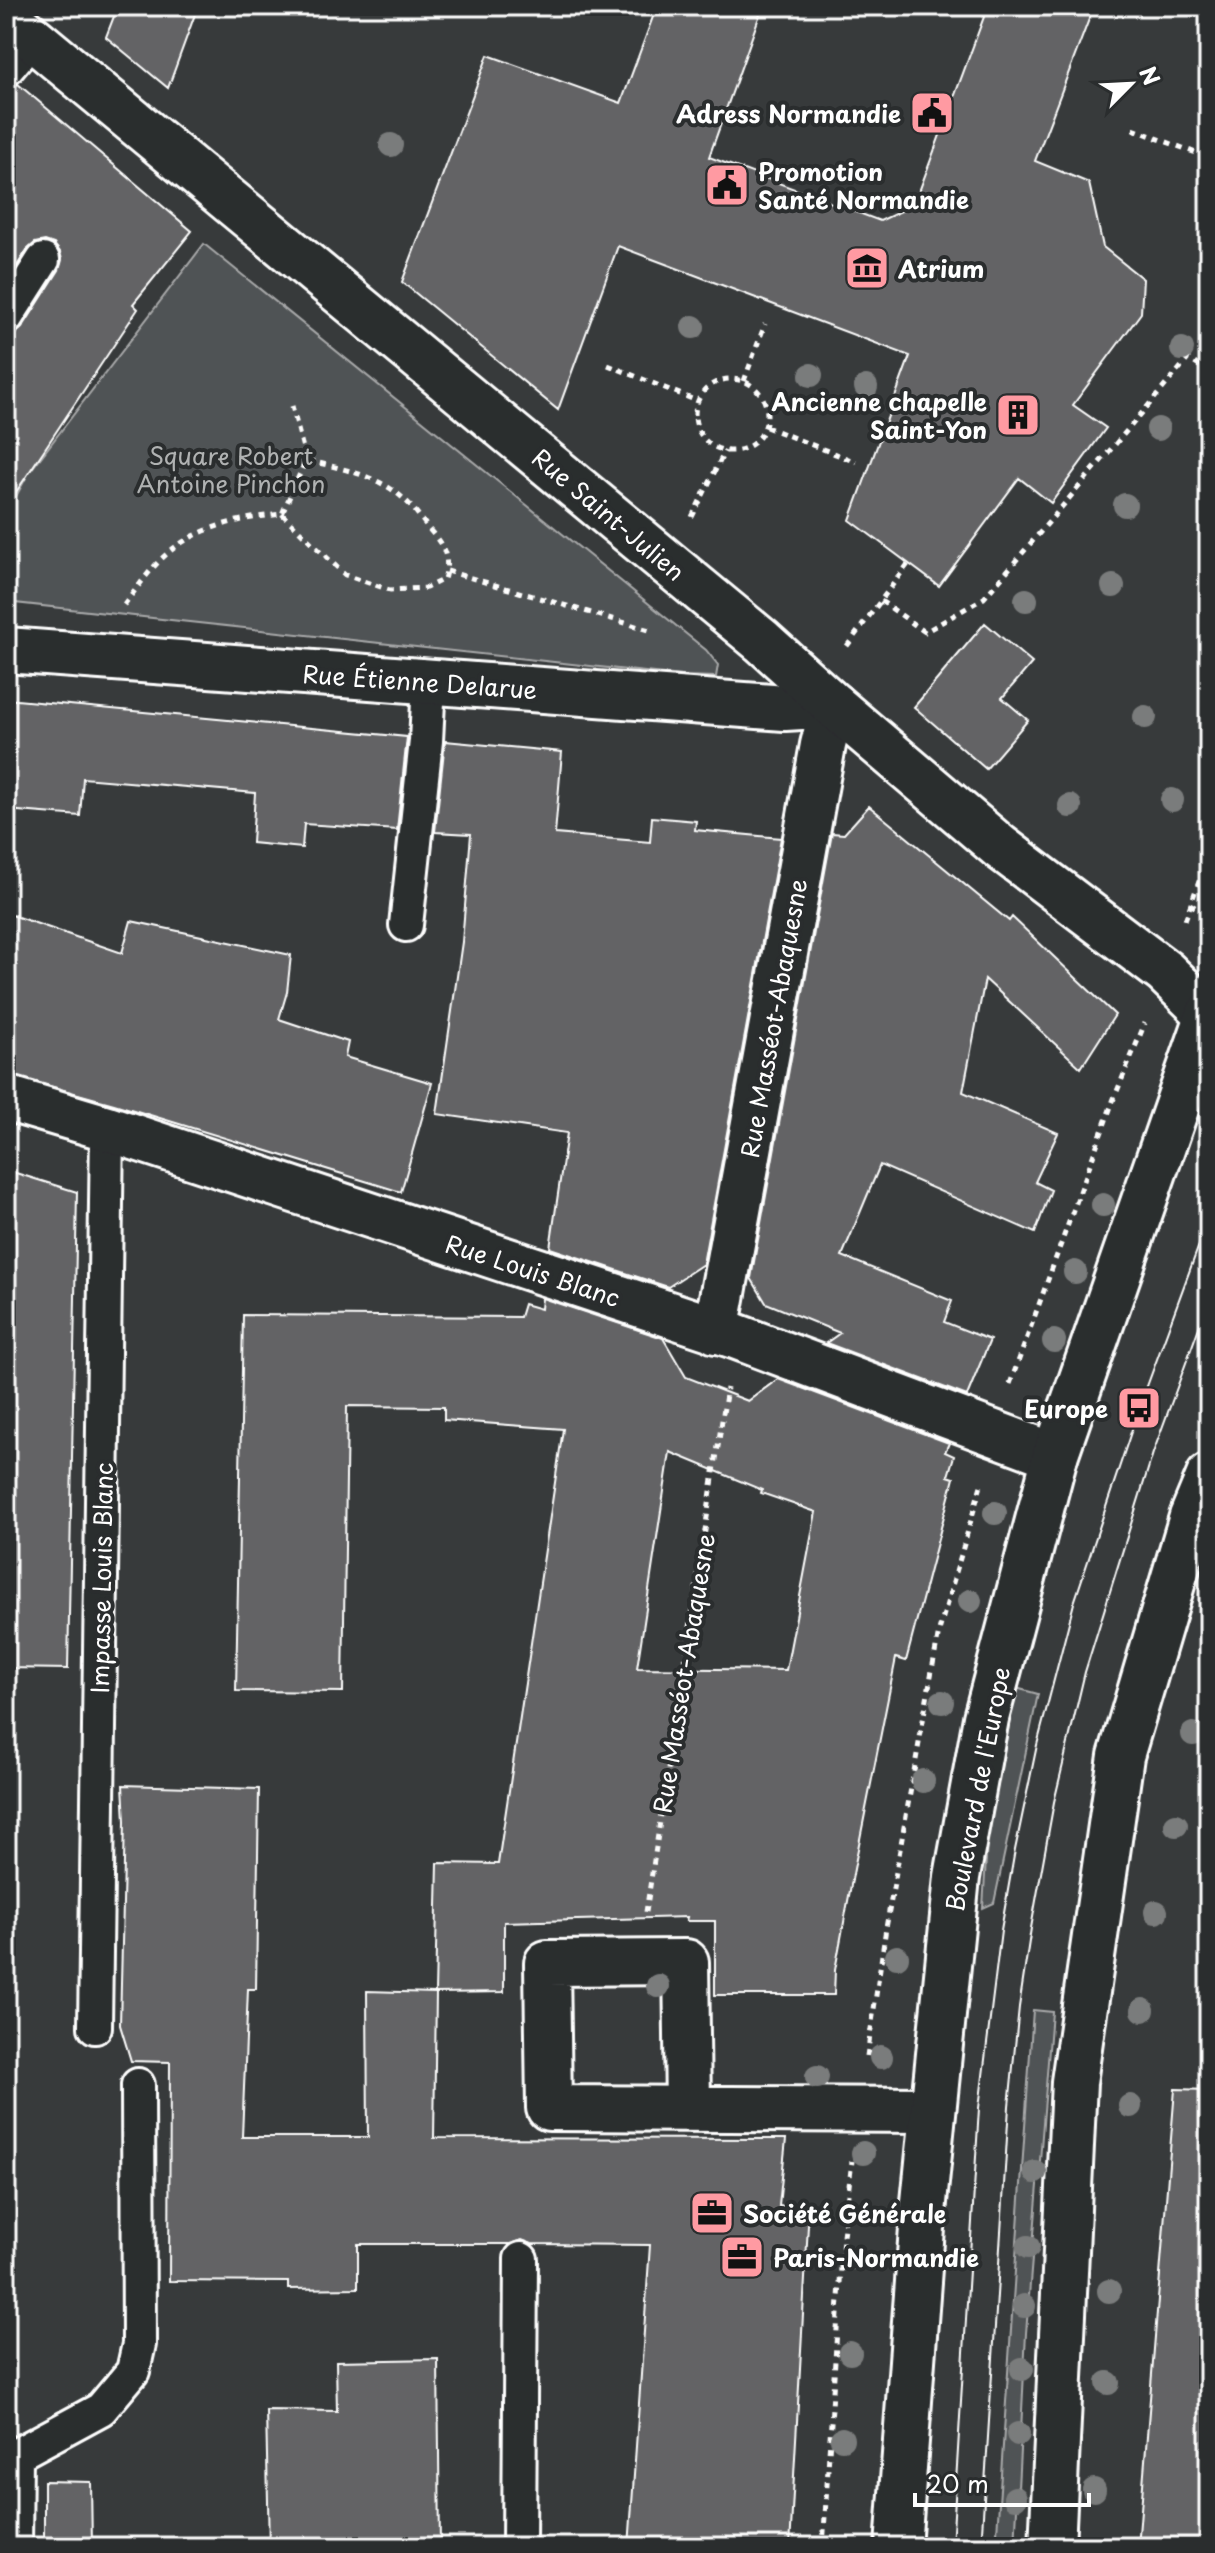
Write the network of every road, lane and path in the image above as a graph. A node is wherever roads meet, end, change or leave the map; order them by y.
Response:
1 (15, 42) edge
2 (1133, 129) dead end
3 (1209, 158) edge
4 (43, 260) dead end
5 (6, 318) edge
6 (765, 324) dead end
7 (608, 365) dead end
8 (1209, 372) edge
9 (744, 381) junction
10 (697, 401) junction
11 (292, 406) dead end
12 (766, 427) junction
13 (725, 451) junction
14 (306, 460) junction
15 (856, 462) dead end
16 (282, 514) junction
17 (691, 518) dead end
18 (908, 564) dead end
19 (447, 571) junction
20 (881, 601) junction
21 (115, 615) dead end
22 (653, 631) dead end
23 (847, 646) dead end
24 (6, 650) edge
25 (429, 682) junction
26 (833, 705) junction
27 (1209, 854) edge
28 (1190, 904) junction
29 (1209, 916) edge
30 (406, 925) dead end
31 (1183, 925) dead end
32 (1209, 1014) edge
33 (6, 1098) edge
34 (107, 1128) junction
35 (726, 1334) junction
36 (1055, 1456) junction
37 (1209, 1476) edge
38 (1200, 1521) edge
39 (639, 1962) junction
40 (95, 2027) dead end
41 (138, 2085) dead end
42 (688, 2107) junction
43 (932, 2110) junction
44 (521, 2259) dead end
45 (15, 2547) edge
46 (519, 2547) edge
47 (898, 2547) edge
48 (1052, 2547) edge

1 - 26 street, Rue Saint-Julien
2 - 3 path
4 - 5 lane
6 - 9 path
7 - 10 path
8 - 20 path
9 - 10 path
9 - 12 path
10 - 13 path
11 - 14 path
12 - 13 path
12 - 15 path
13 - 17 path
14 - 16 path
14 - 19 path
16 - 19 path
16 - 21 path
18 - 20 path
19 - 22 path
20 - 23 path
24 - 25 street, Rue Étienne Delarue
25 - 26 street, Rue Étienne Delarue
25 - 30 lane
26 - 32 street, Rue Saint-Julien
26 - 35 street, Rue Masséot-Abaquesne
27 - 28 path
28 - 29 path
28 - 31 path
32 - 36 street, Boulevard de l'Europe
33 - 34 street, Rue Louis Blanc
34 - 35 street, Rue Louis Blanc
34 - 40 lane, Impasse Louis Blanc
35 - 36 street, Rue Louis Blanc
35 - 39 path, Rue Masséot-Abaquesne
36 - 43 street, Boulevard de l'Europe
37 - 38 street
38 - 48 street
39 - 42 street
39 - 42 street
41 - 45 lane
42 - 43 street
43 - 47 street, Boulevard de l'Europe
44 - 46 lane

